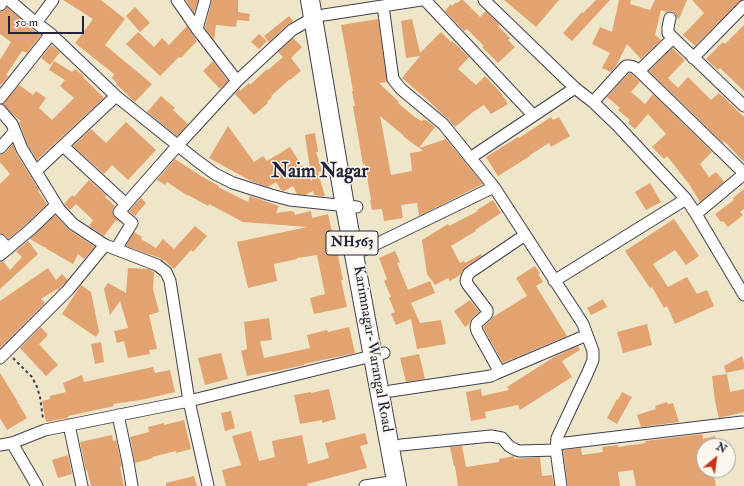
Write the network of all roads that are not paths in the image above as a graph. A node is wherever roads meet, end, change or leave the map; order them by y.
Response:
1 (4, 0) edge
2 (9, 0) edge
3 (53, 0) edge
4 (177, 0) edge
5 (205, 0) edge
6 (310, 0) edge
7 (421, 0) edge
8 (426, 0) edge
9 (484, 0) edge
10 (0, 5) edge
11 (383, 6) junction
12 (744, 6) edge
13 (319, 11) edge
14 (670, 18) dead end
15 (36, 23) junction
16 (197, 28) junction
17 (52, 34) junction
18 (673, 38) junction
19 (693, 58) junction
20 (639, 71) junction
21 (237, 81) junction
22 (575, 88) junction
23 (116, 96) junction
24 (0, 98) edge
25 (593, 102) junction
26 (744, 106) edge
27 (0, 110) edge
28 (533, 115) junction
29 (15, 131) junction
30 (178, 145) junction
31 (63, 146) junction
32 (0, 148) edge
33 (470, 158) junction
34 (36, 171) junction
35 (744, 173) edge
36 (494, 188) junction
37 (686, 199) junction
38 (126, 204) junction
39 (56, 205) junction
40 (351, 207) junction
41 (696, 214) junction
42 (525, 235) junction
43 (0, 240) edge
44 (111, 247) junction
45 (364, 250) junction
46 (4, 252) edge
47 (554, 281) junction
48 (744, 294) edge
49 (587, 335) junction
50 (379, 354) junction
51 (3, 355) edge
52 (495, 374) junction
53 (392, 391) junction
54 (189, 401) junction
55 (118, 415) junction
56 (69, 425) junction
57 (743, 425) edge
58 (12, 443) junction
59 (0, 445) edge
60 (401, 445) junction
61 (556, 447) junction
62 (400, 484) edge
63 (37, 486) edge
64 (82, 486) edge
65 (132, 486) edge
66 (208, 486) edge
67 (365, 486) edge
68 (561, 486) edge

1 - 10 street
2 - 15 street
3 - 15 street
4 - 16 street
5 - 16 street
6 - 13 highway, Karimnagar-Warangal Road / NH563
7 - 11 street
8 - 28 street
9 - 22 street
11 - 13 street
11 - 33 street
12 - 19 street
13 - 21 street
13 - 40 highway, Karimnagar-Warangal Road / NH563
14 - 18 street
15 - 17 street
16 - 21 street
17 - 23 street
17 - 24 street
18 - 19 street
18 - 20 street
19 - 26 street
20 - 25 street
20 - 35 street
21 - 30 street
22 - 25 street
22 - 28 street
23 - 30 street
23 - 31 street
25 - 37 street
27 - 29 street
28 - 33 street
29 - 32 street
29 - 34 street
30 - 38 street
30 - 40 street
31 - 34 street
31 - 38 street
33 - 36 street
34 - 39 street
35 - 41 street
36 - 42 street
36 - 45 street
37 - 41 street
37 - 47 street
38 - 44 street
39 - 44 street
39 - 46 street
40 - 45 highway, Karimnagar-Warangal Road / NH563
40 - 50 highway, Karimnagar-Warangal Road / NH563
41 - 48 street
42 - 47 street
42 - 52 street
43 - 46 street
44 - 51 street
44 - 54 street
45 - 50 highway, Karimnagar-Warangal Road / NH563
47 - 49 street
49 - 52 street
49 - 61 street
50 - 53 highway, Karimnagar-Warangal Road / NH563
50 - 54 street
50 - 62 highway, Karimnagar-Warangal Road / NH563
52 - 53 street
53 - 60 highway, Karimnagar-Warangal Road / NH563
54 - 55 street
54 - 66 street
55 - 56 street
55 - 65 street
56 - 58 street
56 - 64 street
57 - 61 street
58 - 59 street
58 - 63 street
60 - 61 street
60 - 62 highway, Karimnagar-Warangal Road / NH563
61 - 68 street
62 - 67 street

